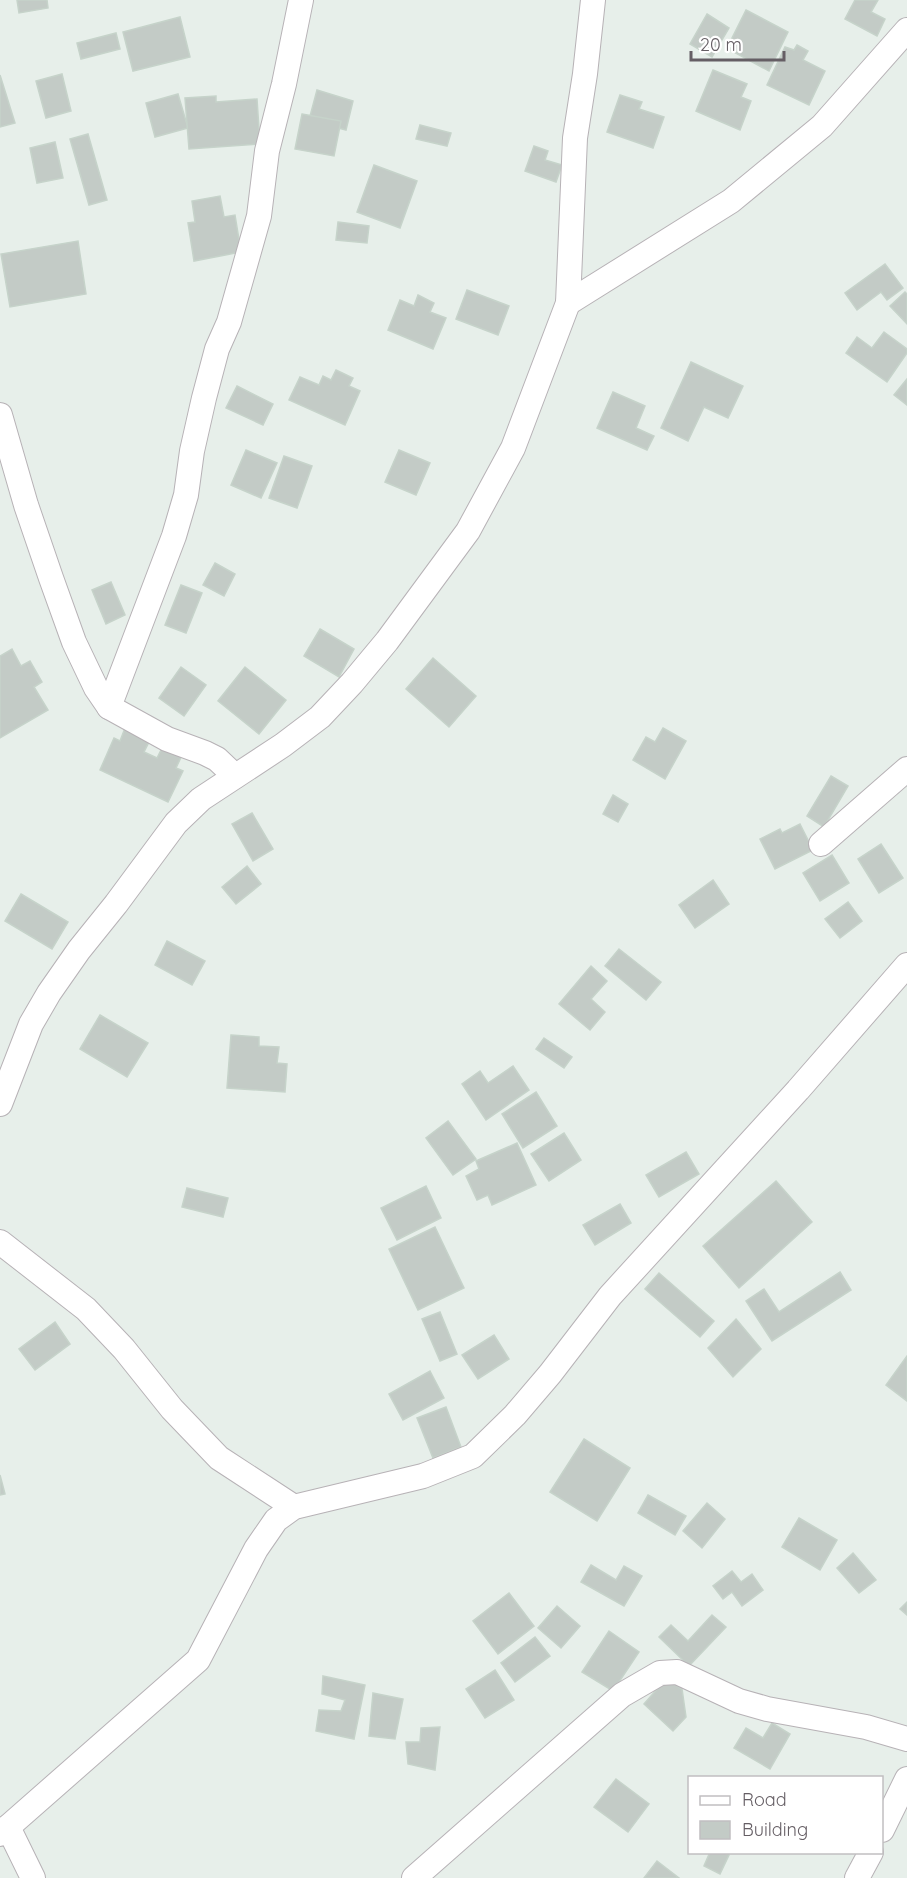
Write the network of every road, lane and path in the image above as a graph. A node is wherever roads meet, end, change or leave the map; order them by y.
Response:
1 (301, 0) edge
2 (593, 0) edge
3 (907, 30) edge
4 (568, 303) junction
5 (0, 415) edge
6 (109, 707) junction
7 (907, 770) edge
8 (235, 776) junction
9 (821, 844) dead end
10 (907, 965) edge
11 (0, 1104) edge
12 (0, 1242) edge
13 (294, 1507) junction
14 (907, 1739) edge
15 (907, 1779) edge
16 (883, 1828) edge
17 (4, 1831) edge
18 (870, 1854) edge
19 (33, 1878) edge
20 (414, 1878) edge
21 (857, 1878) edge

1 - 6 street
2 - 4 street
3 - 4 street
4 - 8 street
5 - 6 street
6 - 8 street
7 - 9 street
8 - 11 street
10 - 13 street
12 - 13 street
13 - 17 street
14 - 20 street
15 - 16 street
17 - 19 street
18 - 21 street

